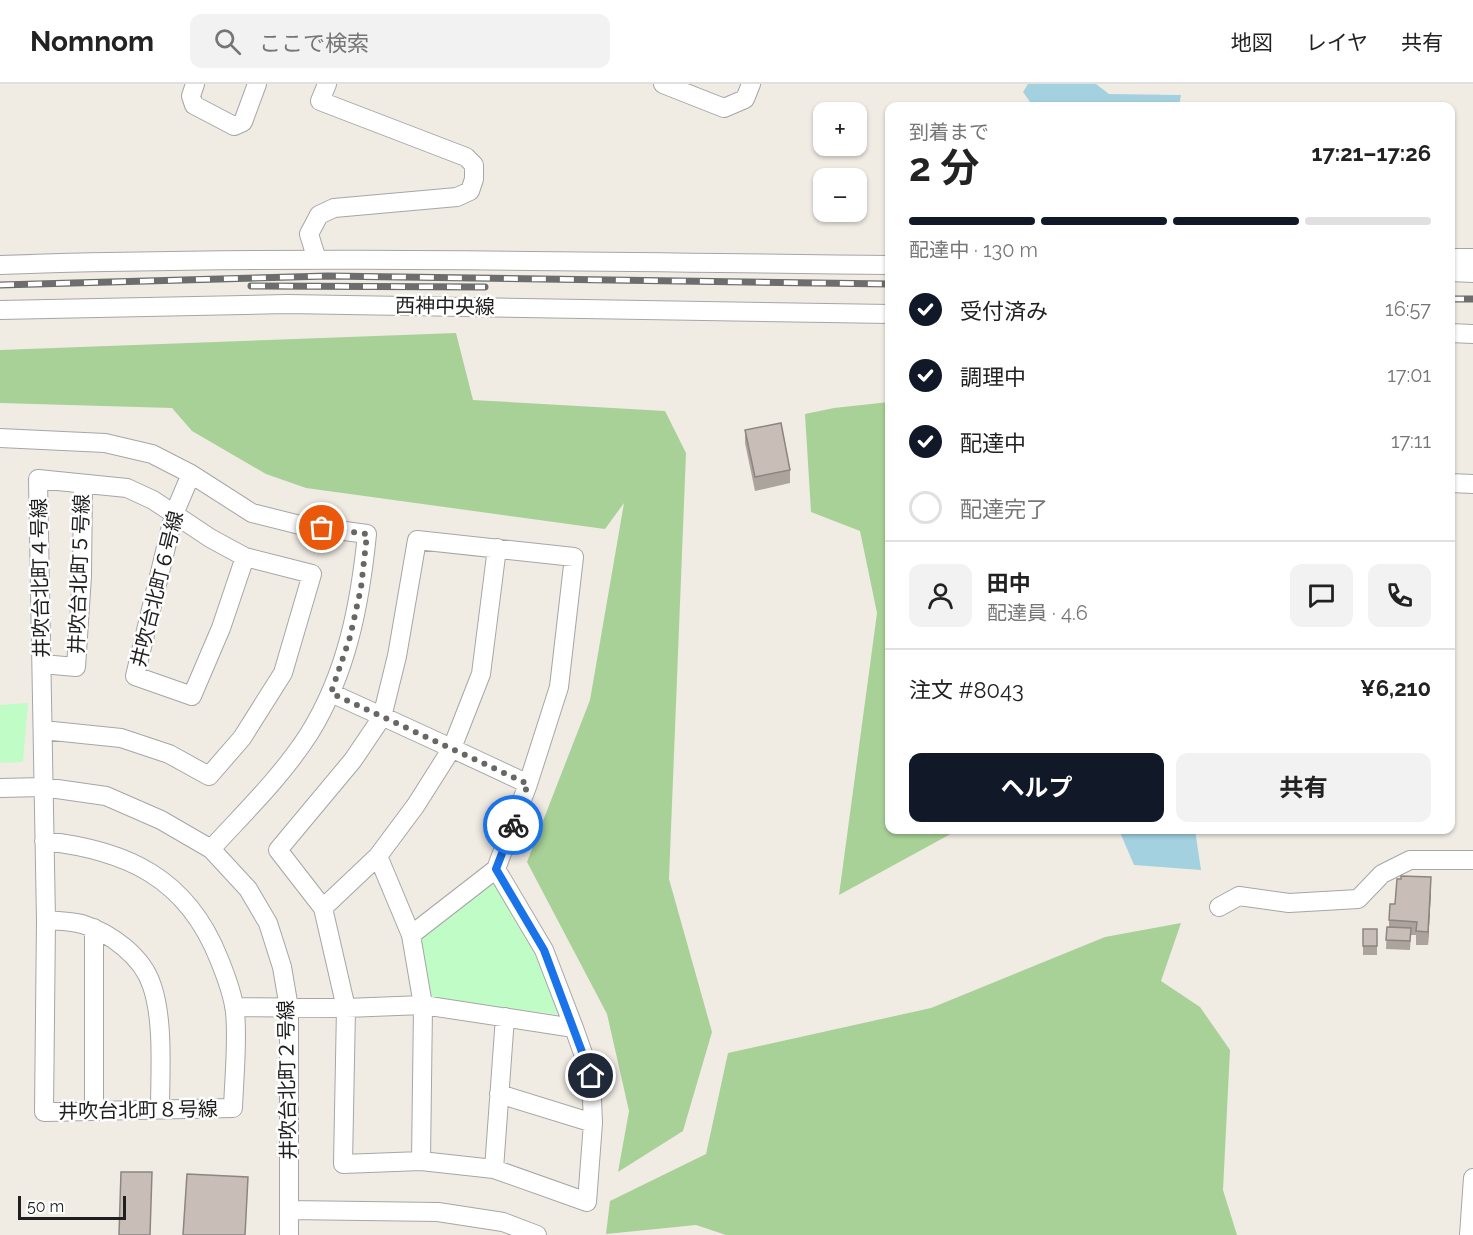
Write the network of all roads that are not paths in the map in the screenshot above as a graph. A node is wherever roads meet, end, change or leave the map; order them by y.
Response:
1 (195, 84) edge
2 (257, 84) edge
3 (327, 84) edge
4 (663, 84) edge
5 (751, 84) edge
6 (1455, 258) edge
7 (1473, 258) edge
8 (317, 260) junction
9 (0, 265) edge
10 (885, 265) edge
11 (1455, 272) edge
12 (1473, 273) edge
13 (0, 310) edge
14 (885, 314) edge
15 (1455, 321) edge
16 (1473, 322) edge
17 (1455, 333) edge
18 (1473, 334) edge
19 (0, 438) edge
20 (192, 474) junction
21 (1455, 483) edge
22 (83, 484) junction
23 (1473, 484) edge
24 (174, 514) junction
25 (497, 548) junction
26 (245, 557) junction
27 (42, 664) junction
28 (331, 693) junction
29 (382, 717) junction
30 (43, 730) junction
31 (452, 748) junction
32 (528, 784) junction
33 (44, 787) junction
34 (0, 788) edge
35 (44, 841) junction
36 (212, 849) junction
37 (378, 856) junction
38 (1473, 860) edge
39 (496, 869) junction
40 (1220, 906) dead end
41 (323, 908) junction
42 (46, 920) junction
43 (94, 928) junction
44 (411, 935) junction
45 (423, 1005) junction
46 (234, 1007) junction
47 (289, 1008) junction
48 (346, 1008) junction
49 (505, 1017) junction
50 (574, 1028) junction
51 (499, 1094) junction
52 (160, 1110) junction
53 (94, 1111) junction
54 (593, 1123) junction
55 (421, 1161) junction
56 (494, 1169) junction
57 (1473, 1178) edge
58 (289, 1210) junction
59 (289, 1235) edge
60 (537, 1235) edge
61 (1469, 1235) edge

1 - 2 street
3 - 8 street
4 - 5 street
6 - 7 street
8 - 9 street
8 - 10 street
11 - 12 street
13 - 14 street, 西神中央線
15 - 16 street
17 - 18 street
19 - 20 street
20 - 24 street, 井吹台北町６号線
20 - 28 street
21 - 23 street
22 - 24 street, 井吹台北町４号線
22 - 27 street, 井吹台北町５号線
22 - 27 street, 井吹台北町４号線
24 - 26 street, 井吹台北町４号線
24 - 26 street, 井吹台北町６号線
25 - 29 street
25 - 31 street
25 - 32 street
26 - 30 street, 井吹台北町４号線
27 - 30 street, 井吹台北町４号線
28 - 29 street
28 - 36 street
29 - 31 street
29 - 41 street
30 - 33 street, 井吹台北町４号線
31 - 32 street
31 - 37 street
32 - 39 street
33 - 34 street, 井吹台北町２号線
33 - 35 street, 井吹台北町８号線
33 - 36 street, 井吹台北町２号線
35 - 42 street, 井吹台北町８号線
35 - 46 street, 井吹台北町８号線
36 - 47 street, 井吹台北町２号線
37 - 41 street
37 - 44 street
38 - 40 street
39 - 44 street
39 - 50 street
41 - 48 street
42 - 43 street
42 - 53 street, 井吹台北町８号線
43 - 52 street
43 - 53 street
44 - 45 street
45 - 48 street
45 - 49 street
45 - 55 street
46 - 47 street
46 - 52 street, 井吹台北町８号線
47 - 48 street
47 - 58 street, 井吹台北町２号線
48 - 55 street
49 - 50 street
49 - 51 street
50 - 54 street
51 - 54 street
51 - 56 street
52 - 53 street, 井吹台北町８号線
54 - 56 street
55 - 56 street
57 - 61 street
58 - 59 street, 井吹台北町２号線
58 - 60 street

